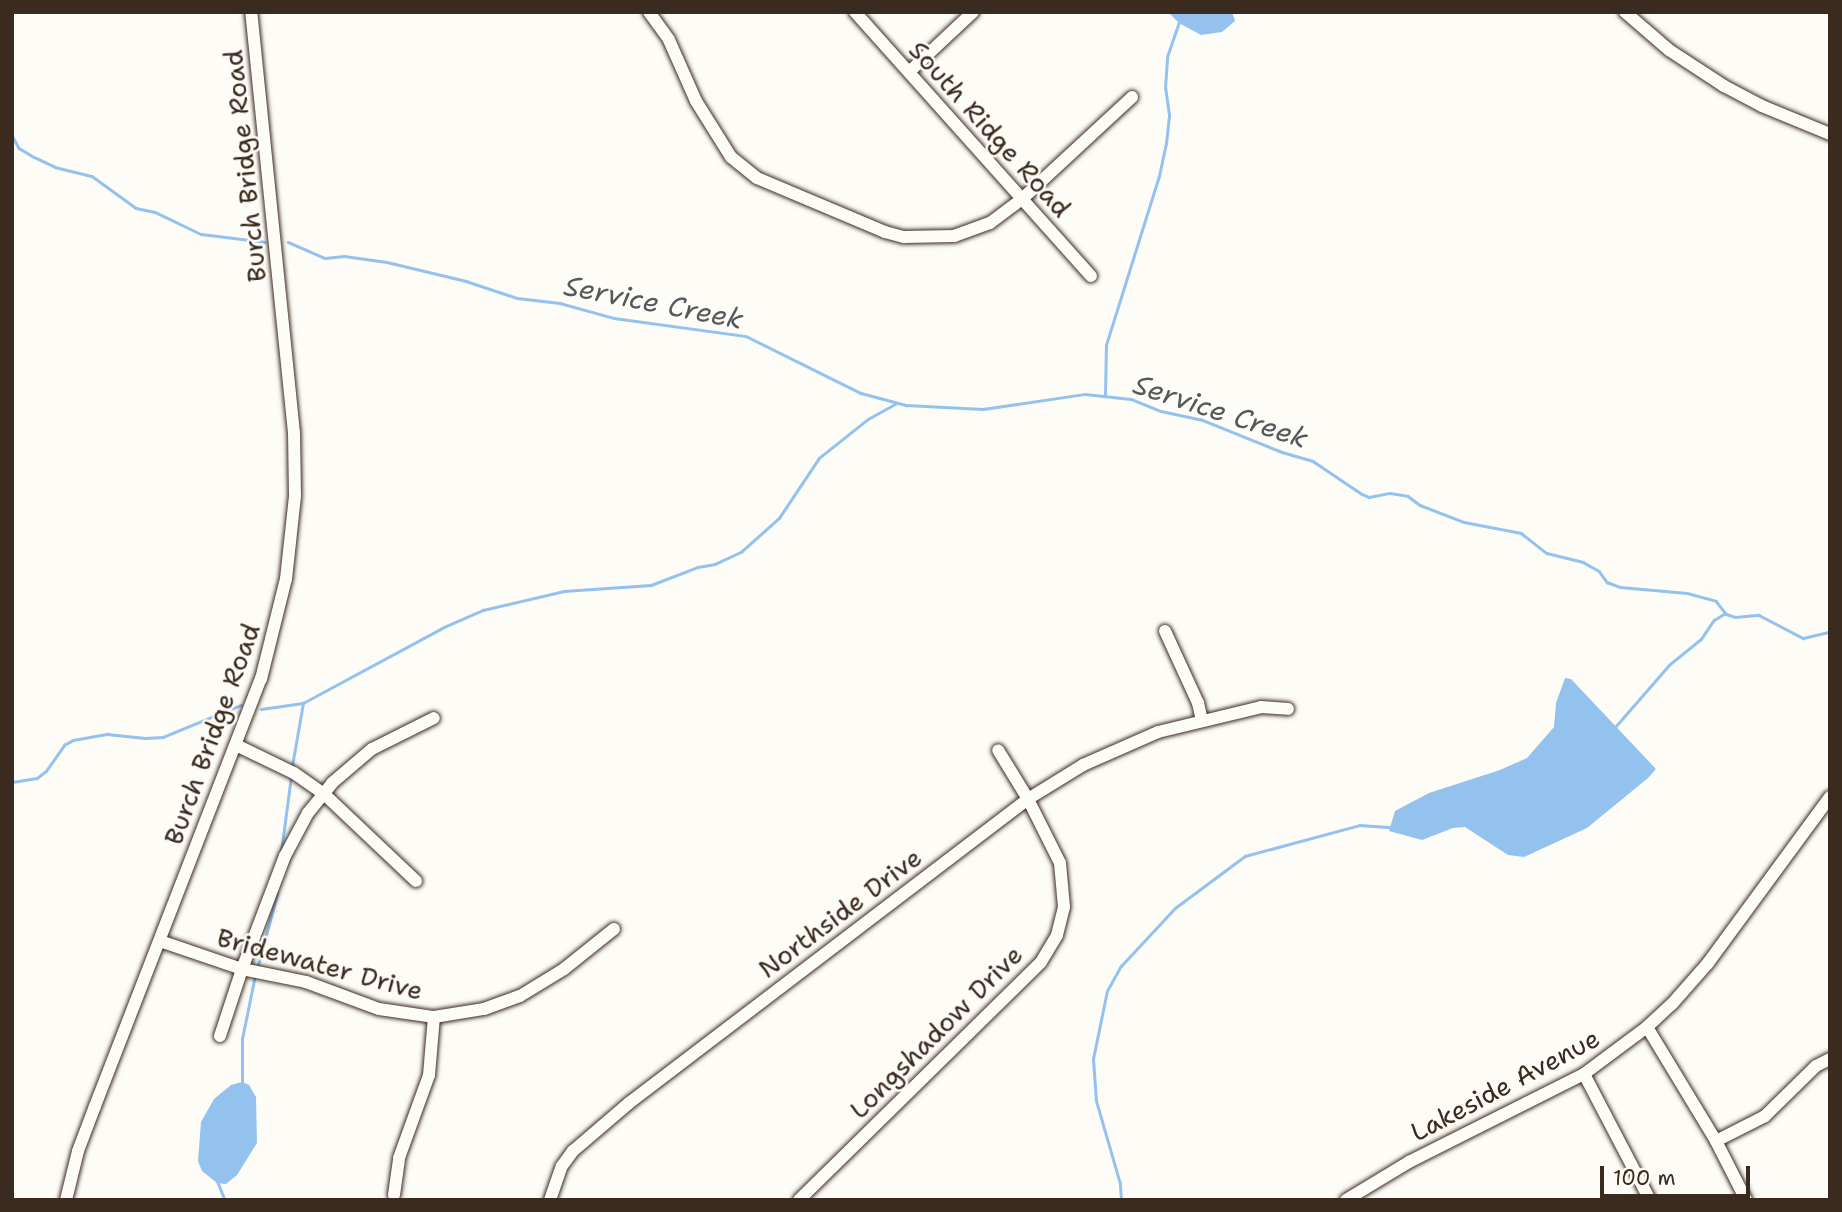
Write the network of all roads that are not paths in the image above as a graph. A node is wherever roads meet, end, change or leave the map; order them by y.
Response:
1 (251, 12) edge
2 (649, 12) edge
3 (855, 12) edge
4 (973, 12) edge
5 (1625, 12) edge
6 (909, 72) junction
7 (1132, 97) dead end
8 (1830, 134) edge
9 (1022, 199) junction
10 (1091, 276) dead end
11 (1165, 631) dead end
12 (1288, 709) dead end
13 (434, 718) dead end
14 (1202, 722) junction
15 (236, 745) junction
16 (998, 750) dead end
17 (323, 793) junction
18 (1830, 797) edge
19 (1028, 799) junction
20 (416, 881) dead end
21 (614, 929) dead end
22 (160, 941) junction
23 (242, 969) junction
24 (434, 1017) junction
25 (1647, 1027) junction
26 (220, 1036) dead end
27 (1830, 1059) edge
28 (1584, 1074) junction
29 (1716, 1141) junction
30 (394, 1195) dead end
31 (66, 1200) edge
32 (550, 1200) edge
33 (799, 1200) edge
34 (1346, 1200) edge
35 (1650, 1200) edge
36 (1746, 1200) edge

1 - 15 street, Burch Bridge Road
2 - 9 street
3 - 6 street, South Ridge Road
4 - 6 street
5 - 8 street
6 - 9 street, South Ridge Road
7 - 9 street
9 - 10 street, South Ridge Road
11 - 14 street
12 - 14 street, Northside Drive
13 - 17 street
14 - 19 street, Northside Drive
15 - 17 street
15 - 22 street, Burch Bridge Road
16 - 19 street, Longshadow Drive
17 - 20 street
17 - 23 street
18 - 25 street, Lakeside Avenue
19 - 32 street, Northside Drive
19 - 33 street, Longshadow Drive
21 - 24 street, Bridewater Drive
22 - 23 street, Bridewater Drive
22 - 31 street, Burch Bridge Road
23 - 24 street, Bridewater Drive
23 - 26 street
24 - 30 street
25 - 28 street, Lakeside Avenue
25 - 29 street
27 - 29 street
28 - 34 street, Lakeside Avenue
28 - 35 street
29 - 36 street

